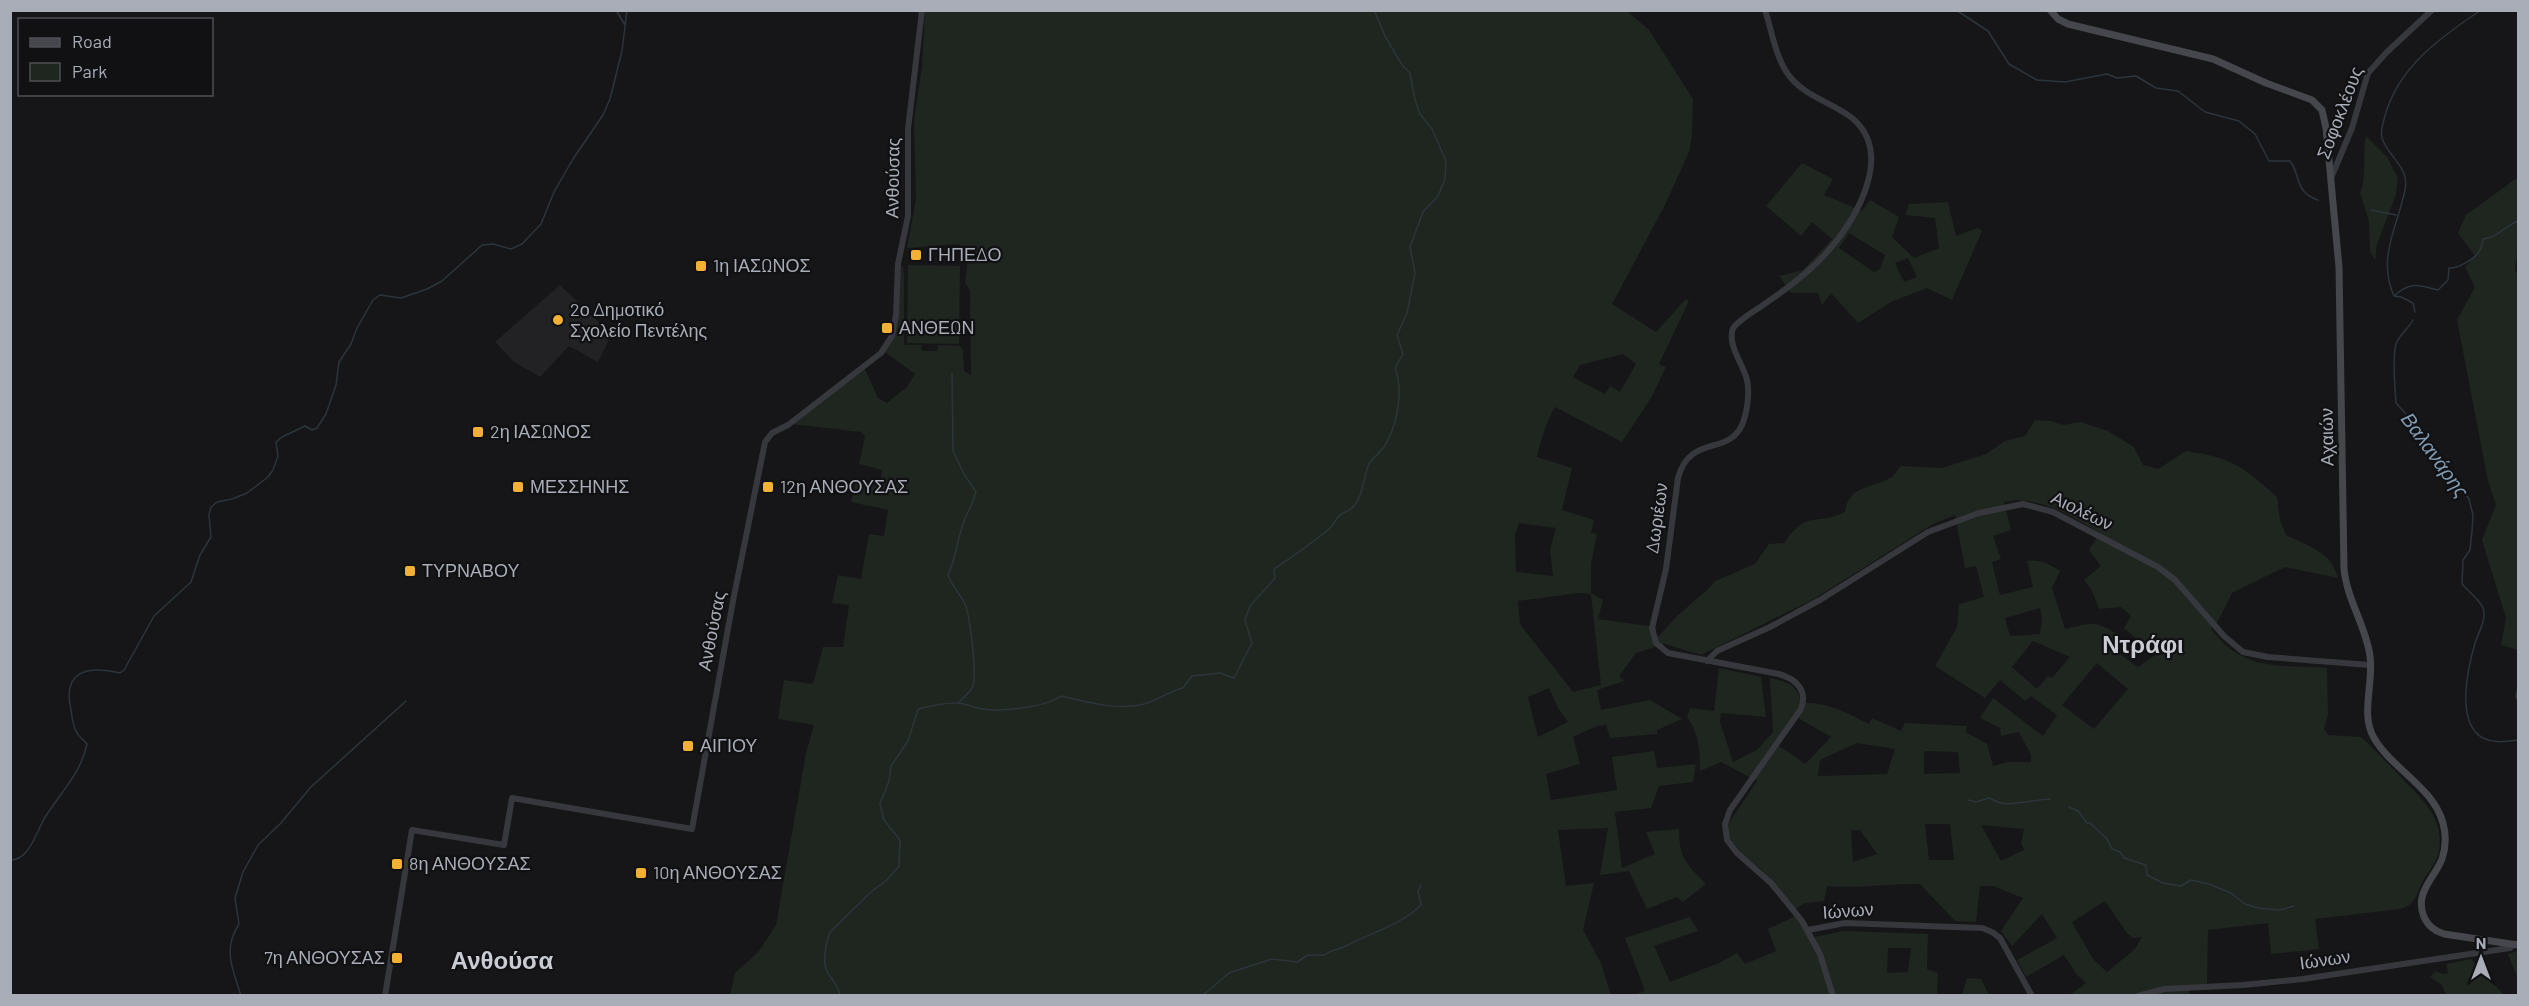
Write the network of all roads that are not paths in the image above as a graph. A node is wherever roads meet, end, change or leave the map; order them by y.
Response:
1 (922, 10) edge
2 (1765, 10) edge
3 (2050, 10) edge
4 (2432, 10) edge
5 (2331, 179) junction
6 (1707, 661) junction
7 (2370, 665) junction
8 (1808, 930) junction
9 (2517, 944) edge
10 (385, 996) edge
11 (1833, 996) edge
12 (2032, 996) edge
13 (2138, 996) edge

1 - 10 street, Ανθούσας
2 - 6 street, Δωριέων
3 - 5 main road, Αχαιών
4 - 5 street, Σοφοκλέους
5 - 7 main road, Αχαιών
6 - 7 street, Αιολέων
6 - 8 street, Δωριέων
7 - 9 main road, Αχαιών
8 - 11 street, Δωριέων
8 - 12 street, Ιώνων
9 - 13 street, Ιώνων

